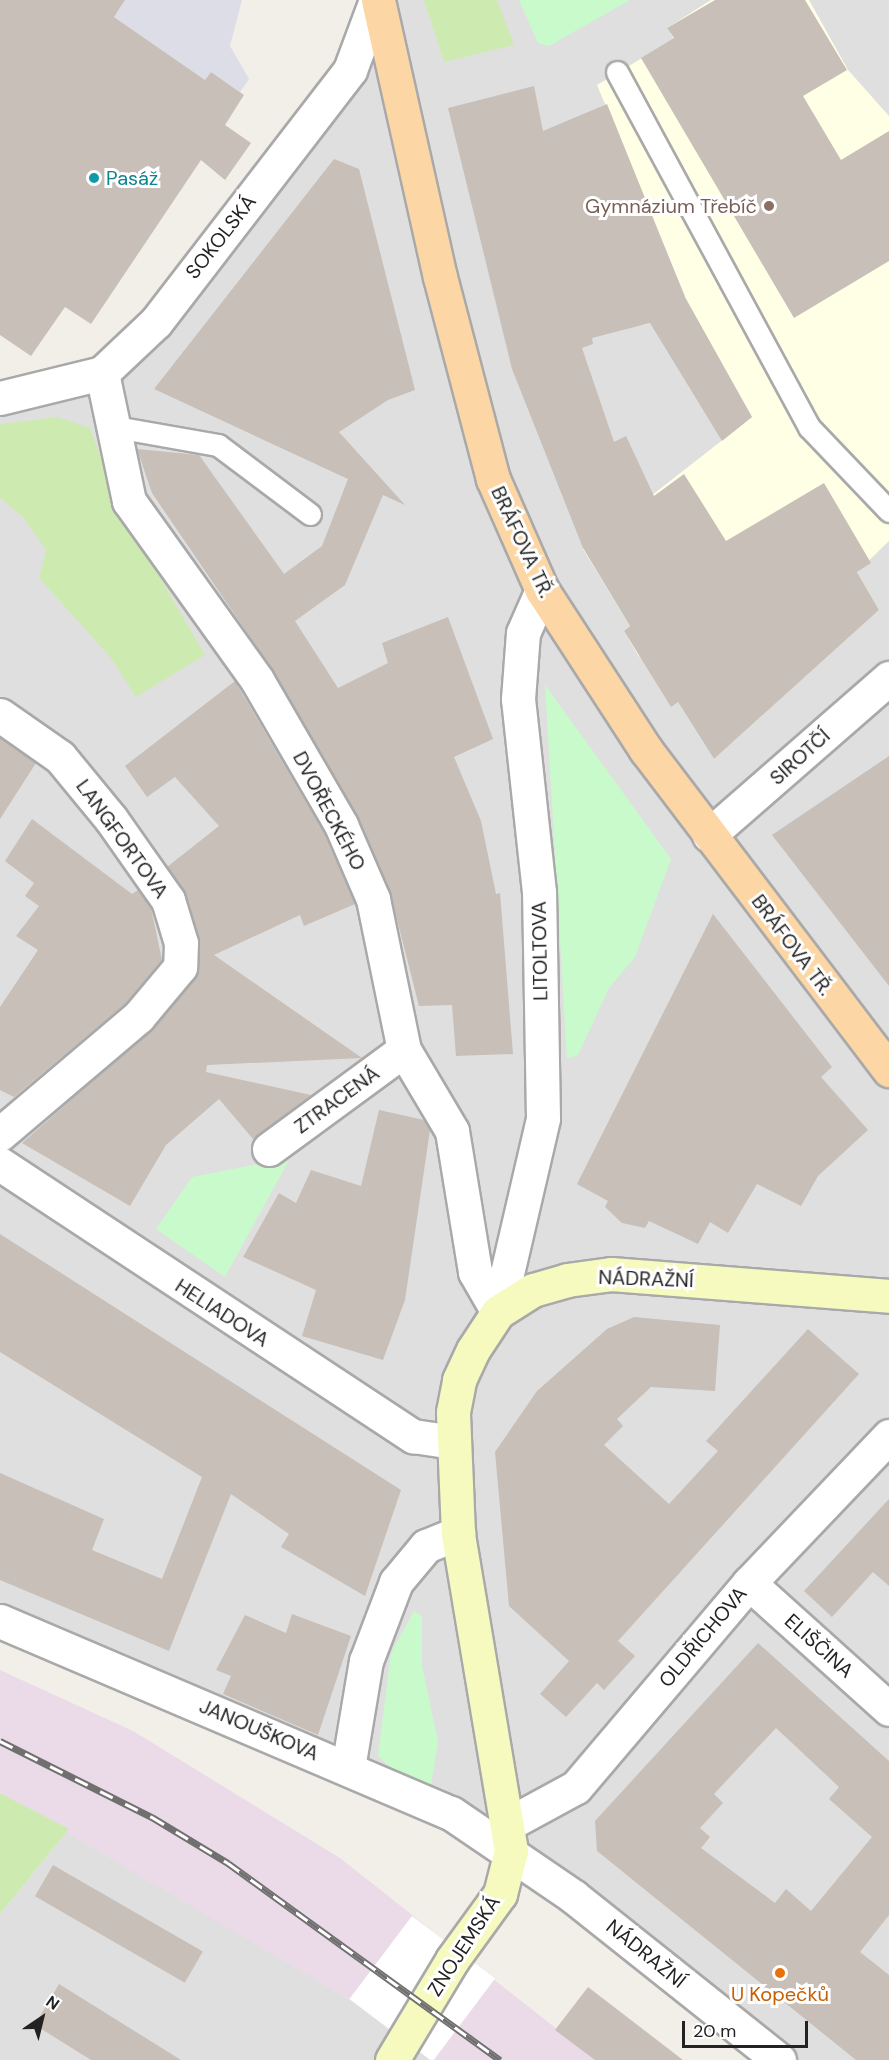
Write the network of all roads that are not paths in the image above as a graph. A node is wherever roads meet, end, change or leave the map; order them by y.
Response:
1 (377, 0) edge
2 (617, 72) dead end
3 (102, 373) junction
4 (0, 398) edge
5 (110, 426) junction
6 (889, 511) edge
7 (310, 514) dead end
8 (542, 590) junction
9 (889, 678) edge
10 (0, 716) edge
11 (709, 835) junction
12 (404, 1050) junction
13 (889, 1070) edge
14 (0, 1134) edge
15 (269, 1149) dead end
16 (0, 1164) edge
17 (889, 1296) edge
18 (498, 1312) junction
19 (889, 1436) edge
20 (453, 1442) junction
21 (458, 1533) junction
22 (749, 1583) junction
23 (0, 1621) edge
24 (889, 1709) edge
25 (348, 1768) junction
26 (510, 1837) junction
27 (392, 2060) edge
28 (779, 2060) edge

1 - 3 street, SOKOLSKÁ
1 - 8 main road, BRÁFOVA TŘ.
2 - 6 lane
3 - 4 street
3 - 5 street, DVOŘECKÉHO
5 - 7 lane
5 - 12 street, DVOŘECKÉHO
8 - 11 main road, BRÁFOVA TŘ.
8 - 18 street, LITOLTOVA
9 - 11 street, SIROTČÍ
10 - 14 street, LANGFORTOVA
11 - 13 main road, BRÁFOVA TŘ.
12 - 15 street, ZTRACENÁ
12 - 18 street, DVOŘECKÉHO
16 - 20 street, HELIADOVA
17 - 18 street, NÁDRAŽNÍ
18 - 20 street, NÁDRAŽNÍ
19 - 22 street, OLDŘICHOVA
20 - 21 street, NÁDRAŽNÍ
21 - 25 street
21 - 26 street, NÁDRAŽNÍ
22 - 24 street, ELIŠČINA
22 - 26 street, OLDŘICHOVA
23 - 25 street, JANOUŠKOVA
25 - 26 street, JANOUŠKOVA
26 - 27 street, ZNOJEMSKÁ
26 - 28 street, NÁDRAŽNÍ

